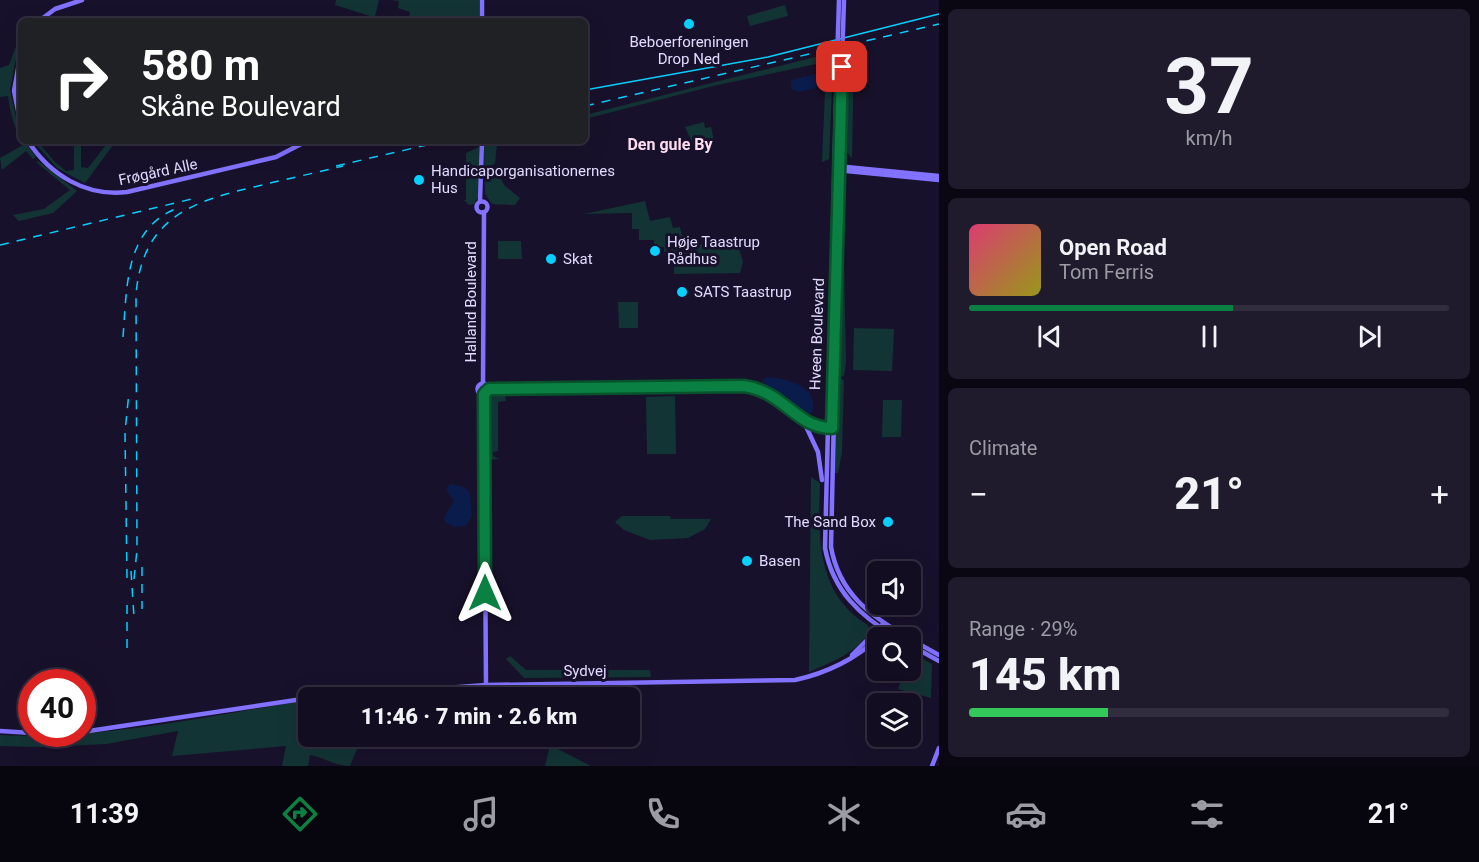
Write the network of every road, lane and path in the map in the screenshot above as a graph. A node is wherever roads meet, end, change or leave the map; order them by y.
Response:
1 (82, 0) edge
2 (481, 0) edge
3 (838, 0) edge
4 (844, 0) edge
5 (43, 18) edge
6 (481, 18) edge
7 (839, 63) junction
8 (18, 69) edge
9 (18, 110) edge
10 (31, 144) edge
11 (301, 144) edge
12 (482, 144) edge
13 (836, 168) junction
14 (939, 178) edge
15 (482, 201) junction
16 (482, 212) junction
17 (483, 383) junction
18 (489, 389) junction
19 (484, 394) junction
20 (803, 420) junction
21 (829, 428) junction
22 (824, 510) junction
23 (884, 627) joint
24 (867, 642) edge
25 (921, 644) edge
26 (867, 647) edge
27 (921, 651) edge
28 (939, 655) edge
29 (939, 661) edge
30 (842, 663) junction
31 (486, 684) junction
32 (446, 687) edge
33 (298, 698) edge
34 (298, 700) edge
35 (213, 712) junction
36 (96, 730) edge
37 (0, 731) edge
38 (18, 732) edge
39 (939, 748) edge
40 (939, 753) edge
41 (932, 766) edge

1 - 5 street
2 - 6 street
3 - 7 street, Hveen Boulevard, bridge
4 - 7 street, Hveen Boulevard, bridge
7 - 13 street, Hveen Boulevard
8 - 9 street
10 - 11 street, Frøgård Alle
12 - 15 street
13 - 14 street
13 - 21 street, Hveen Boulevard
15 - 16 street
15 - 16 street
16 - 17 street, Halland Boulevard
17 - 18 street
17 - 19 street, Halland Boulevard
18 - 19 street
18 - 20 street
19 - 31 street
20 - 21 street
20 - 22 street
21 - 22 street, Hveen Boulevard
21 - 23 street, Hveen Boulevard
22 - 23 street, Hveen Boulevard
24 - 30 street, Sydvej
25 - 28 street, Hveen Boulevard
26 - 30 street, Sydvej
27 - 29 street
30 - 31 street, Sydvej
31 - 32 street, Sydvej
33 - 35 street, Sydvej
34 - 35 street, Sydvej
35 - 36 street, Sydvej
37 - 38 street
39 - 41 street
40 - 41 street

